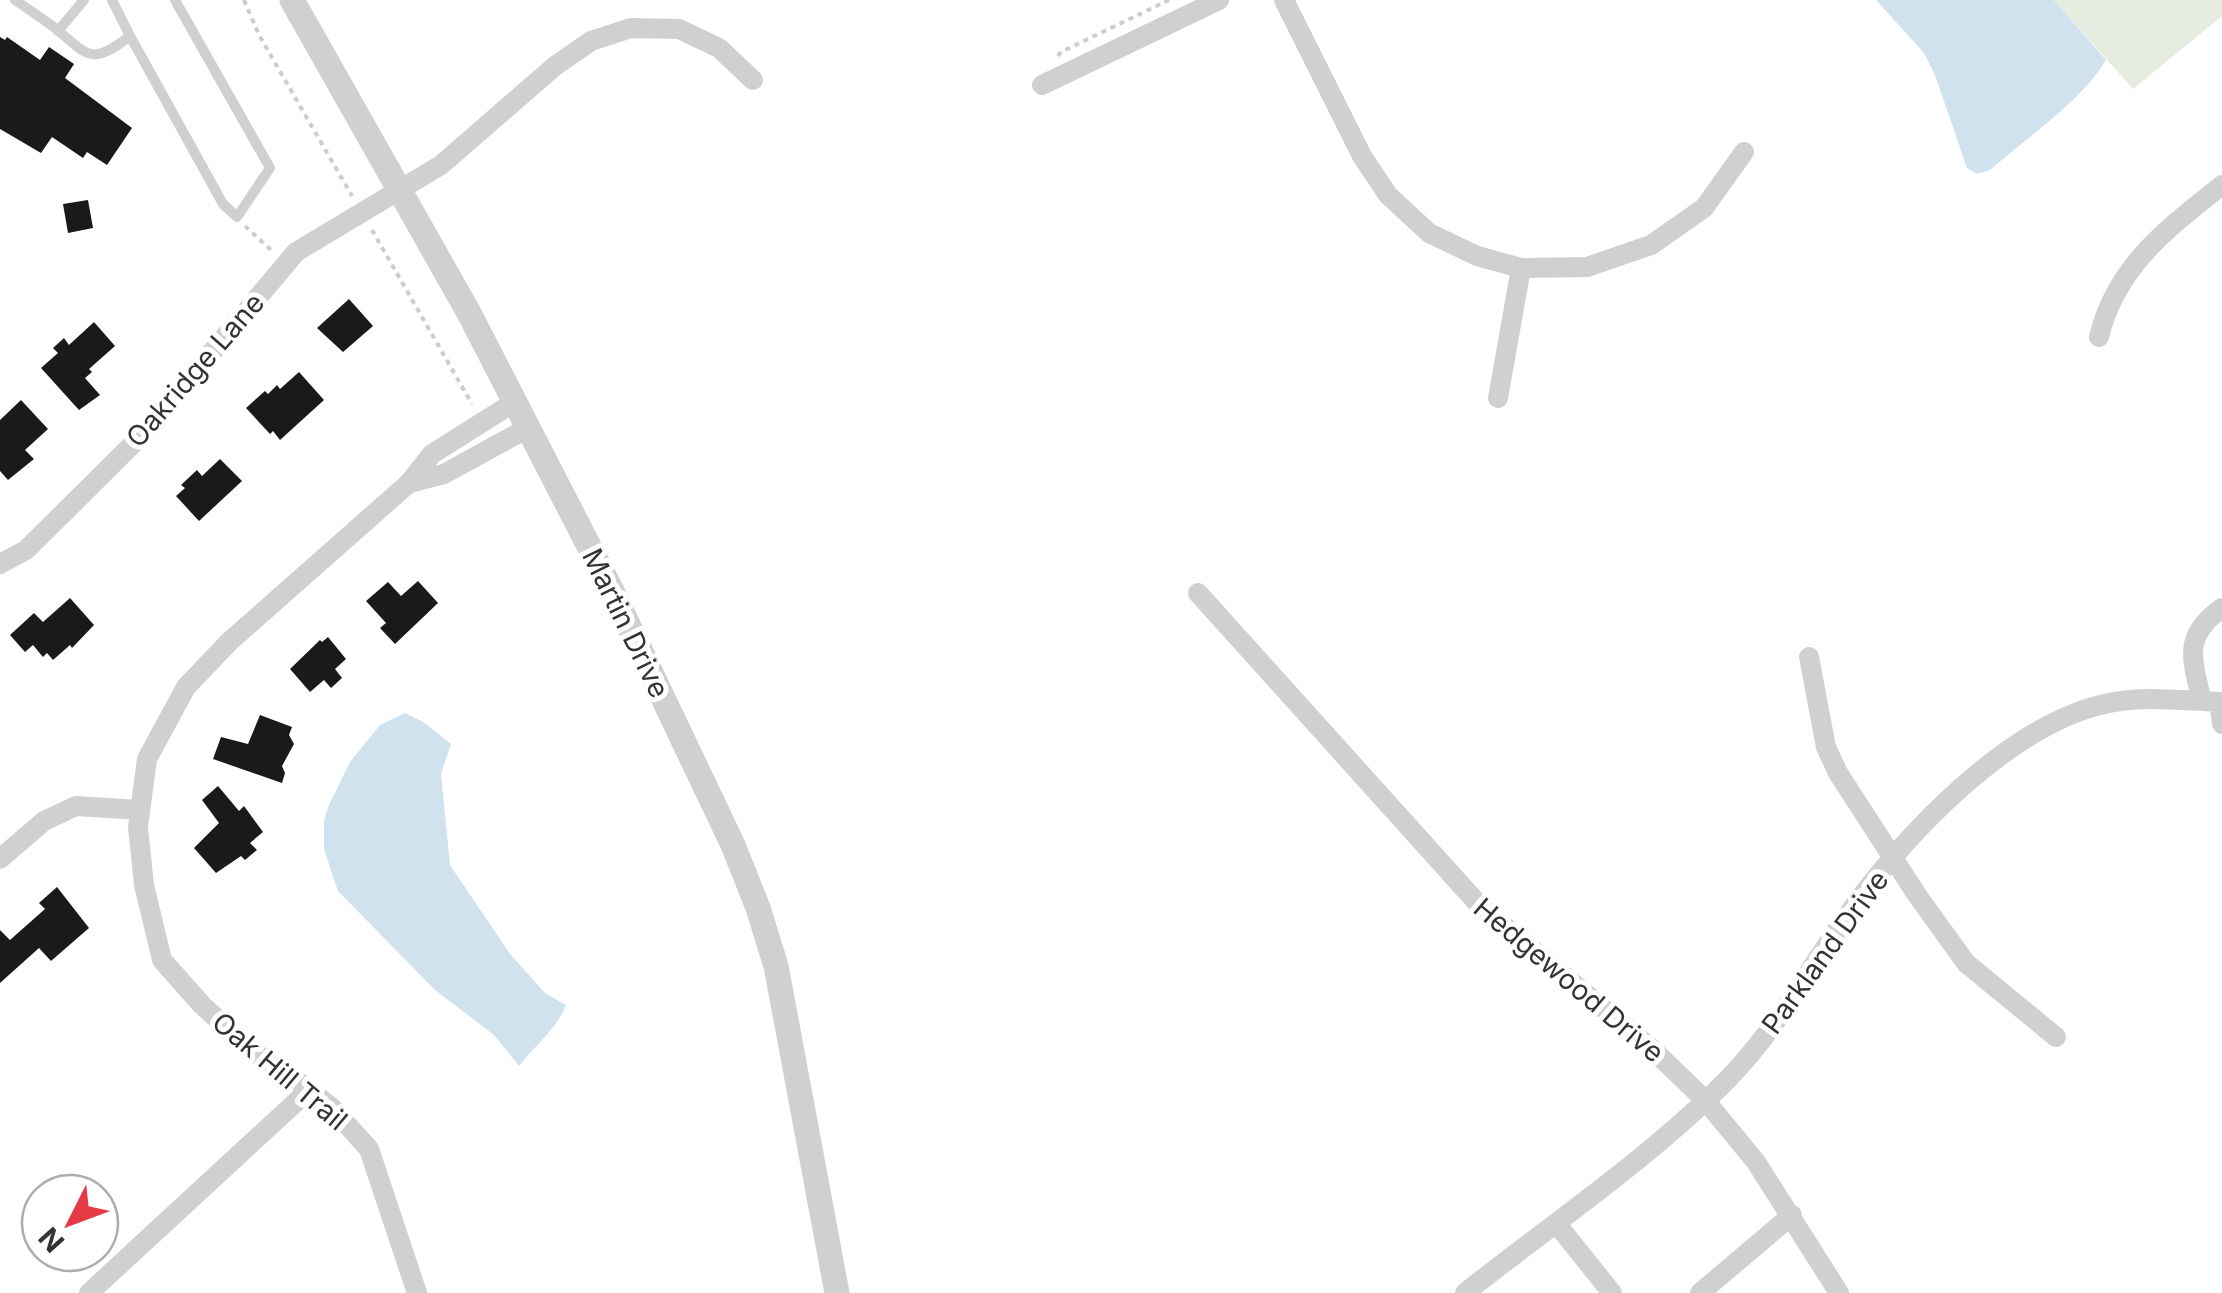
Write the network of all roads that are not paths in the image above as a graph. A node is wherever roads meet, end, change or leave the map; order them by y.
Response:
1 (15, 0) edge
2 (84, 0) edge
3 (112, 0) edge
4 (175, 0) edge
5 (292, 0) edge
6 (1219, 0) edge
7 (1284, 0) edge
8 (58, 30) junction
9 (130, 36) junction
10 (753, 80) dead end
11 (1042, 85) dead end
12 (1744, 152) dead end
13 (2222, 185) edge
14 (401, 190) junction
15 (1521, 268) junction
16 (2098, 337) dead end
17 (1498, 398) dead end
18 (513, 404) junction
19 (526, 428) junction
20 (409, 484) junction
21 (0, 564) edge
22 (1198, 593) dead end
23 (2222, 608) edge
24 (1809, 657) dead end
25 (2214, 702) edge
26 (2222, 724) edge
27 (140, 810) junction
28 (1894, 858) junction
29 (0, 859) edge
30 (2056, 1037) dead end
31 (309, 1090) junction
32 (1705, 1100) junction
33 (1792, 1215) junction
34 (1556, 1222) junction
35 (88, 1293) edge
36 (417, 1293) edge
37 (837, 1293) edge
38 (1465, 1293) edge
39 (1612, 1293) edge
40 (1700, 1293) edge
41 (1840, 1293) edge

1 - 8 lane
2 - 8 lane
3 - 9 lane
4 - 9 lane
5 - 14 street, Martin Drive
6 - 11 street
7 - 15 street
8 - 9 lane
10 - 14 street
12 - 15 street
13 - 16 street
14 - 18 street, Martin Drive
14 - 21 street, Oakridge Lane
15 - 17 street
18 - 19 street, Martin Drive
18 - 20 street, Oak Hill Trail
19 - 20 street
19 - 37 street, Martin Drive
20 - 27 street, Oak Hill Trail
22 - 32 street, Hedgewood Drive
23 - 25 street
24 - 28 street
25 - 26 street
25 - 28 street, Parkland Drive
27 - 29 street
27 - 31 street, Oak Hill Trail
28 - 30 street
28 - 32 street, Parkland Drive
31 - 35 street
31 - 36 street, Oak Hill Trail
32 - 33 street, Hedgewood Drive
32 - 34 street, Parkland Drive
33 - 40 street
33 - 41 street, Hedgewood Drive
34 - 38 street, Parkland Drive
34 - 39 street

